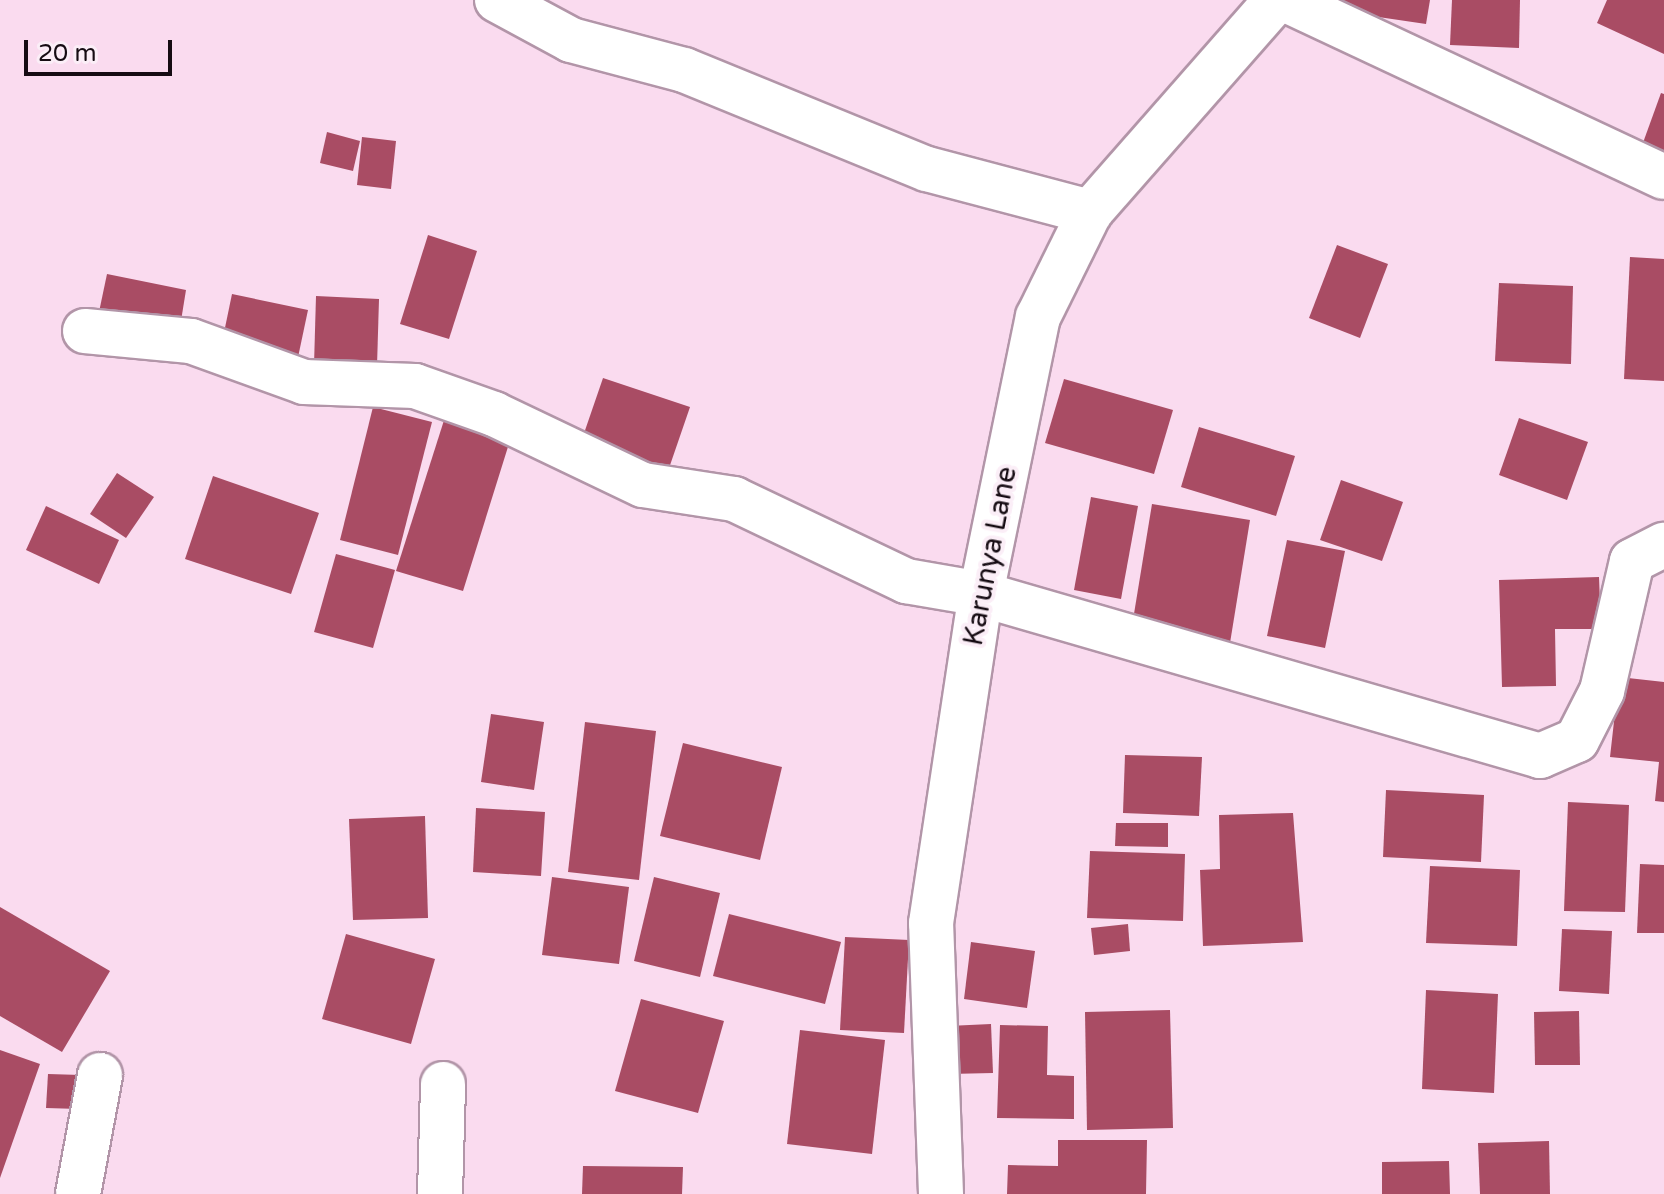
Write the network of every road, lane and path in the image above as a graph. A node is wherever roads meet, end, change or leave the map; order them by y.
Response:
1 (497, 0) edge
2 (1276, 0) edge
3 (1286, 0) edge
4 (1664, 177) edge
5 (1090, 212) junction
6 (85, 331) dead end
7 (1648, 553) edge
8 (981, 594) junction
9 (100, 1075) dead end
10 (443, 1084) dead end
11 (78, 1194) edge
12 (440, 1194) edge
13 (941, 1194) edge

1 - 5 street
2 - 5 street, Karunya Lane
3 - 4 street
5 - 8 street, Karunya Lane
6 - 8 street
7 - 8 street
8 - 13 street, Karunya Lane
9 - 11 street
10 - 12 street

